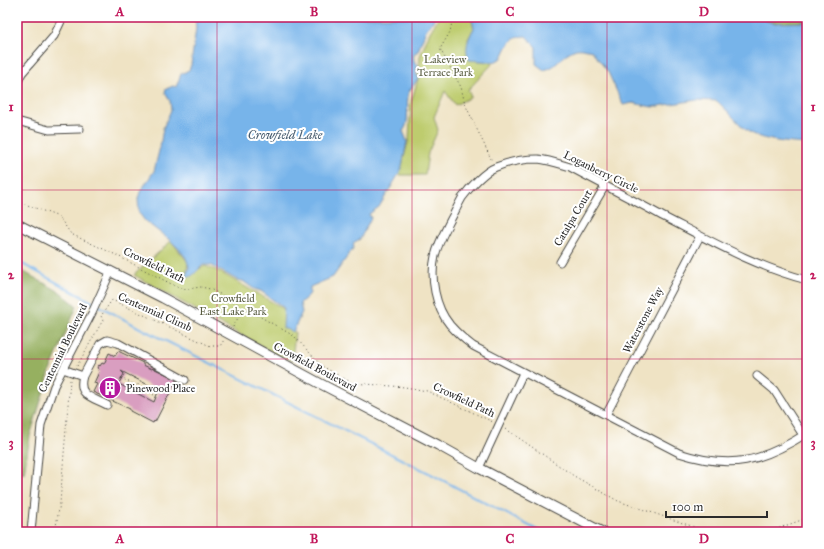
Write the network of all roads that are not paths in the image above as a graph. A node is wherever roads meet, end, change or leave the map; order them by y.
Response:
1 (63, 17) edge
2 (17, 83) edge
3 (17, 121) edge
4 (80, 129) dead end
5 (605, 186) junction
6 (17, 224) edge
7 (700, 236) junction
8 (560, 262) dead end
9 (111, 271) junction
10 (807, 280) edge
11 (63, 369) junction
12 (523, 373) junction
13 (82, 376) junction
14 (757, 376) dead end
15 (184, 380) dead end
16 (107, 404) dead end
17 (606, 415) junction
18 (805, 434) edge
19 (479, 468) junction
20 (31, 532) edge
21 (602, 532) edge

1 - 2 street
3 - 4 street
5 - 7 street, Loganberry Circle
5 - 8 street, Catalpa Court
5 - 12 street, Loganberry Circle
6 - 9 main road, Crowfield Boulevard
7 - 10 street, Loganberry Circle
7 - 17 street, Waterstone Way
9 - 11 street, Centennial Boulevard
9 - 19 main road, Crowfield Boulevard
11 - 13 street
11 - 20 street, Centennial Boulevard
12 - 17 street, Loganberry Circle
12 - 19 street
13 - 15 street
13 - 16 street
14 - 18 street
17 - 18 street, Loganberry Circle
19 - 21 main road, Crowfield Boulevard

